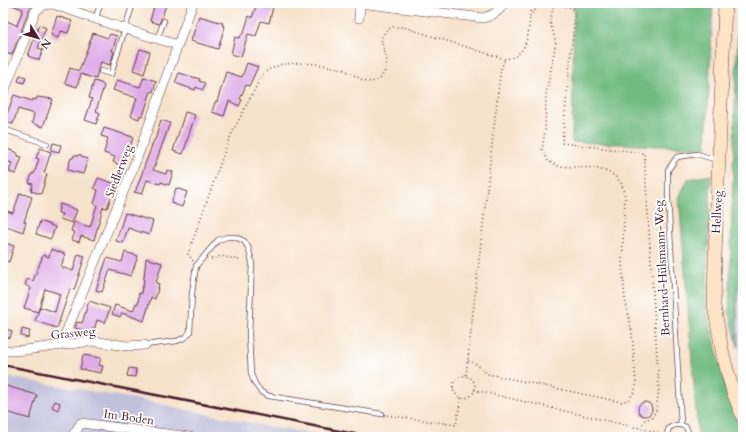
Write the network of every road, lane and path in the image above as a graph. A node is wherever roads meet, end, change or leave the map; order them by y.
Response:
1 (101, 3) edge
2 (133, 3) edge
3 (193, 3) edge
4 (360, 3) edge
5 (504, 3) edge
6 (531, 3) edge
7 (554, 3) edge
8 (725, 3) edge
9 (359, 18) dead end
10 (529, 18) junction
11 (95, 19) junction
12 (164, 20) dead end
13 (125, 29) junction
14 (157, 39) junction
15 (178, 45) junction
16 (505, 59) junction
17 (101, 71) dead end
18 (3, 94) edge
19 (3, 129) edge
20 (47, 144) dead end
21 (719, 160) junction
22 (208, 260) dead end
23 (239, 260) dead end
24 (196, 266) junction
25 (61, 345) junction
26 (145, 345) joint
27 (3, 349) edge
28 (468, 361) junction
29 (466, 375) junction
30 (474, 390) junction
31 (461, 398) junction
32 (382, 414) joint
33 (743, 417) edge
34 (681, 424) junction
35 (640, 429) junction
36 (659, 433) junction
37 (666, 436) edge
38 (72, 437) edge
39 (190, 437) edge
40 (659, 437) edge
41 (690, 437) edge

1 - 11 lane
2 - 13 lane
3 - 15 street, Siedlerweg
4 - 5 street
4 - 9 street
6 - 10 path
7 - 10 path
7 - 28 path
7 - 35 path
8 - 21 street, Hellweg
10 - 16 path
11 - 13 street
11 - 18 street
12 - 14 lane
13 - 14 street
13 - 17 lane
14 - 15 street
15 - 25 street, Siedlerweg
16 - 24 path
16 - 28 path
19 - 20 lane
21 - 33 street, Hellweg
21 - 34 lane, Bernhard-Hülsmann-Weg
22 - 23 path
24 - 26 lane
24 - 32 lane
25 - 26 street, Grasweg
25 - 27 street, Grasweg
28 - 29 path
29 - 30 path
29 - 31 path
30 - 31 path
30 - 35 path
31 - 32 path
34 - 37 lane
34 - 41 lane
35 - 36 path
36 - 37 path
36 - 40 path
38 - 39 street, Im Boden

